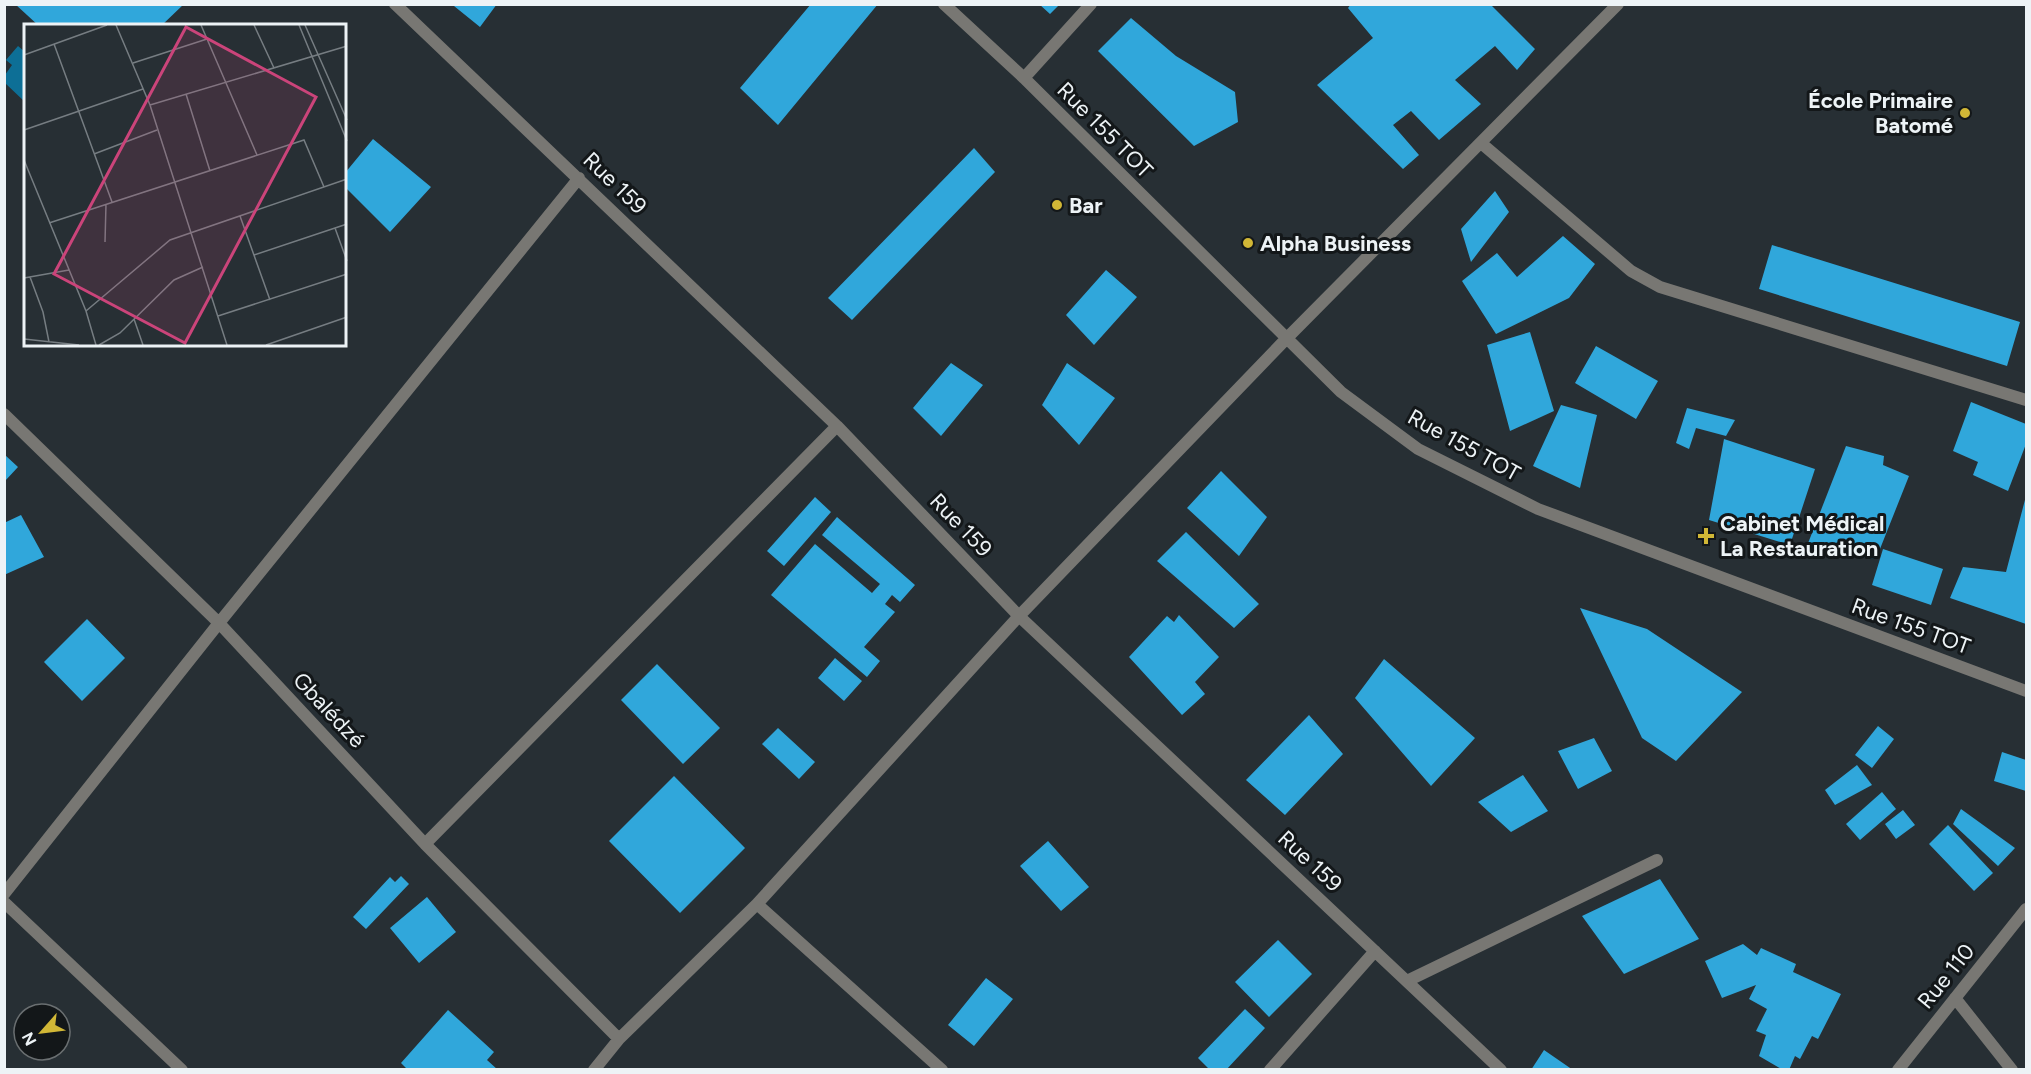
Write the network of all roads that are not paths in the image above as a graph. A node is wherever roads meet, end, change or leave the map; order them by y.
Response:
1 (395, 4) edge
2 (944, 4) edge
3 (1091, 4) edge
4 (1618, 4) edge
5 (1024, 78) junction
6 (1481, 143) junction
7 (579, 178) junction
8 (1286, 339) junction
9 (2026, 400) edge
10 (4, 414) edge
11 (837, 426) junction
12 (1019, 616) junction
13 (219, 623) junction
14 (2026, 691) edge
15 (425, 844) junction
16 (1657, 860) dead end
17 (4, 894) edge
18 (4, 902) edge
19 (758, 904) junction
20 (2026, 909) edge
21 (1375, 951) junction
22 (1407, 981) junction
23 (1955, 998) junction
24 (619, 1039) junction
25 (182, 1070) edge
26 (594, 1070) edge
27 (942, 1070) edge
28 (1270, 1070) edge
29 (1501, 1070) edge
30 (1898, 1070) edge
31 (2012, 1070) edge

1 - 7 street, Rue 159
2 - 5 street, Rue 155 TOT
3 - 5 street
4 - 6 street
5 - 8 street, Rue 155 TOT
6 - 8 street
6 - 9 street
7 - 11 street, Rue 159
7 - 13 street
8 - 12 street
8 - 14 street, Rue 155 TOT
10 - 13 street, Gbalédzé
11 - 12 street, Rue 159
11 - 15 street
12 - 19 street
12 - 21 street, Rue 159
13 - 15 street, Gbalédzé
13 - 17 street
15 - 24 street, Gbalédzé
16 - 22 street
18 - 25 street
19 - 24 street
19 - 27 street
20 - 23 street, Rue 110
21 - 22 street, Rue 159
21 - 28 street
22 - 29 street, Rue 159
23 - 30 street, Rue 110
23 - 31 street
24 - 26 street

